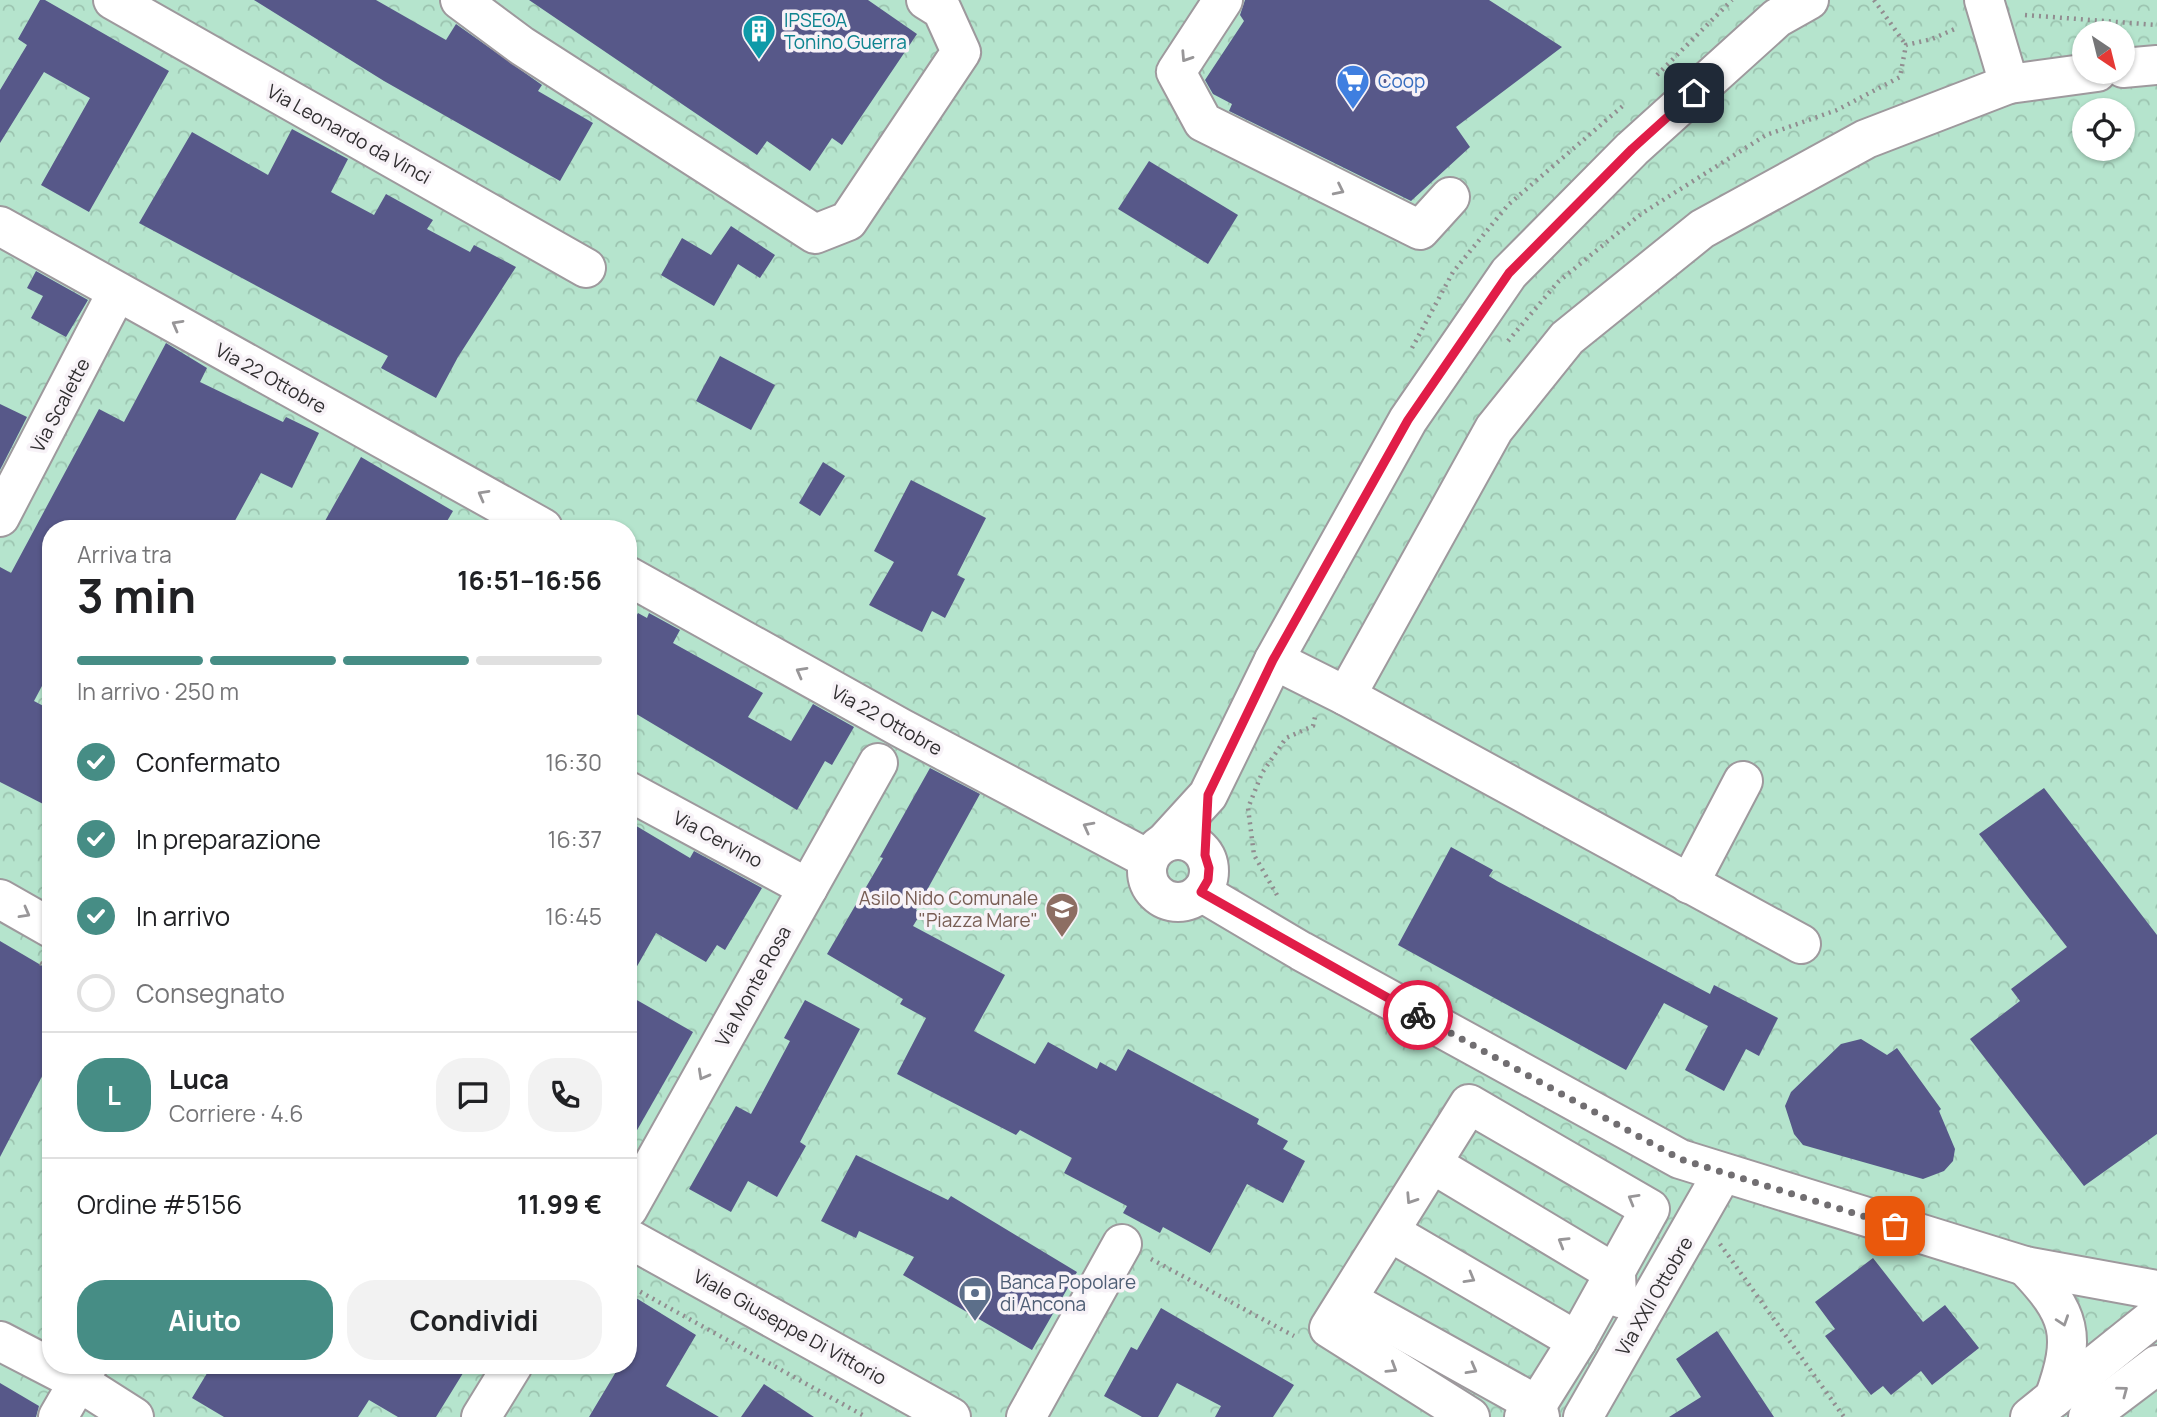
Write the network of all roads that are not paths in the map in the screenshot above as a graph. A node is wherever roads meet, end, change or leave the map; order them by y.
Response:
1 (113, 0) edge
2 (460, 0) edge
3 (926, 0) edge
4 (1223, 0) edge
5 (1792, 6) edge
6 (1987, 6) edge
7 (2157, 65) edge
8 (2135, 67) edge
9 (2072, 75) edge
10 (2009, 84) junction
11 (1450, 197) dead end
12 (0, 226) edge
13 (586, 268) dead end
14 (117, 292) junction
15 (0, 517) edge
16 (528, 520) edge
17 (637, 581) edge
18 (1273, 660) junction
19 (1334, 690) junction
20 (878, 763) dead end
21 (1743, 781) dead end
22 (1208, 795) junction
23 (637, 796) edge
24 (1157, 850) junction
25 (1205, 855) junction
26 (1689, 884) junction
27 (808, 888) junction
28 (1201, 892) junction
29 (0, 899) edge
30 (42, 923) edge
31 (1801, 944) dead end
32 (1434, 1165) junction
33 (1722, 1174) junction
34 (637, 1193) edge
35 (1390, 1232) junction
36 (637, 1243) edge
37 (1122, 1244) road end
38 (2025, 1266) junction
39 (1616, 1274) junction
40 (2157, 1290) edge
41 (1338, 1314) junction
42 (1644, 1315) junction
43 (2157, 1315) edge
44 (0, 1341) edge
45 (1577, 1341) junction
46 (42, 1358) edge
47 (2157, 1364) edge
48 (83, 1374) edge
49 (507, 1374) edge
50 (2042, 1407) edge
51 (1534, 1413) edge
52 (58, 1417) edge
53 (134, 1417) edge
54 (481, 1417) edge
55 (951, 1417) edge
56 (1027, 1417) edge
57 (1470, 1417) edge
58 (1583, 1417) edge
59 (2088, 1417) edge

1 - 13 street, Via Leonardo da Vinci
2 - 3 street
4 -> 11 street
5 - 18 street
6 - 10 street
7 - 8 street
9 - 10 street
10 - 19 street
12 - 14 street, Via 22 Ottobre
14 - 15 street, Via Scalette
16 -> 14 street, Via 22 Ottobre
24 -> 17 street, Via 22 Ottobre
18 - 19 street
18 - 22 street
19 - 26 street
20 - 27 street, Via Monte Rosa
21 - 26 street
22 - 24 street
22 - 25 street
23 - 27 street, Via Cervino
24 - 25 street
24 - 28 street
25 - 28 street
26 - 31 street
27 -> 34 street, Via Monte Rosa
28 - 33 street
29 -> 30 street
32 -> 35 street
39 -> 32 street
39 -> 32 street
33 - 38 street
33 - 42 street, Via XXII Ottobre
35 - 41 street
35 -> 45 street
36 - 55 street, Viale Giuseppe Di Vittorio
37 - 56 street
38 - 40 street
38 -> 50 street
39 - 42 street
39 - 45 street
41 -> 51 street
41 -> 57 street
42 - 58 street, Via XXII Ottobre
43 - 50 street
44 - 46 street
45 - 51 street
59 -> 47 street
48 - 52 street
48 - 53 street
49 - 54 street

